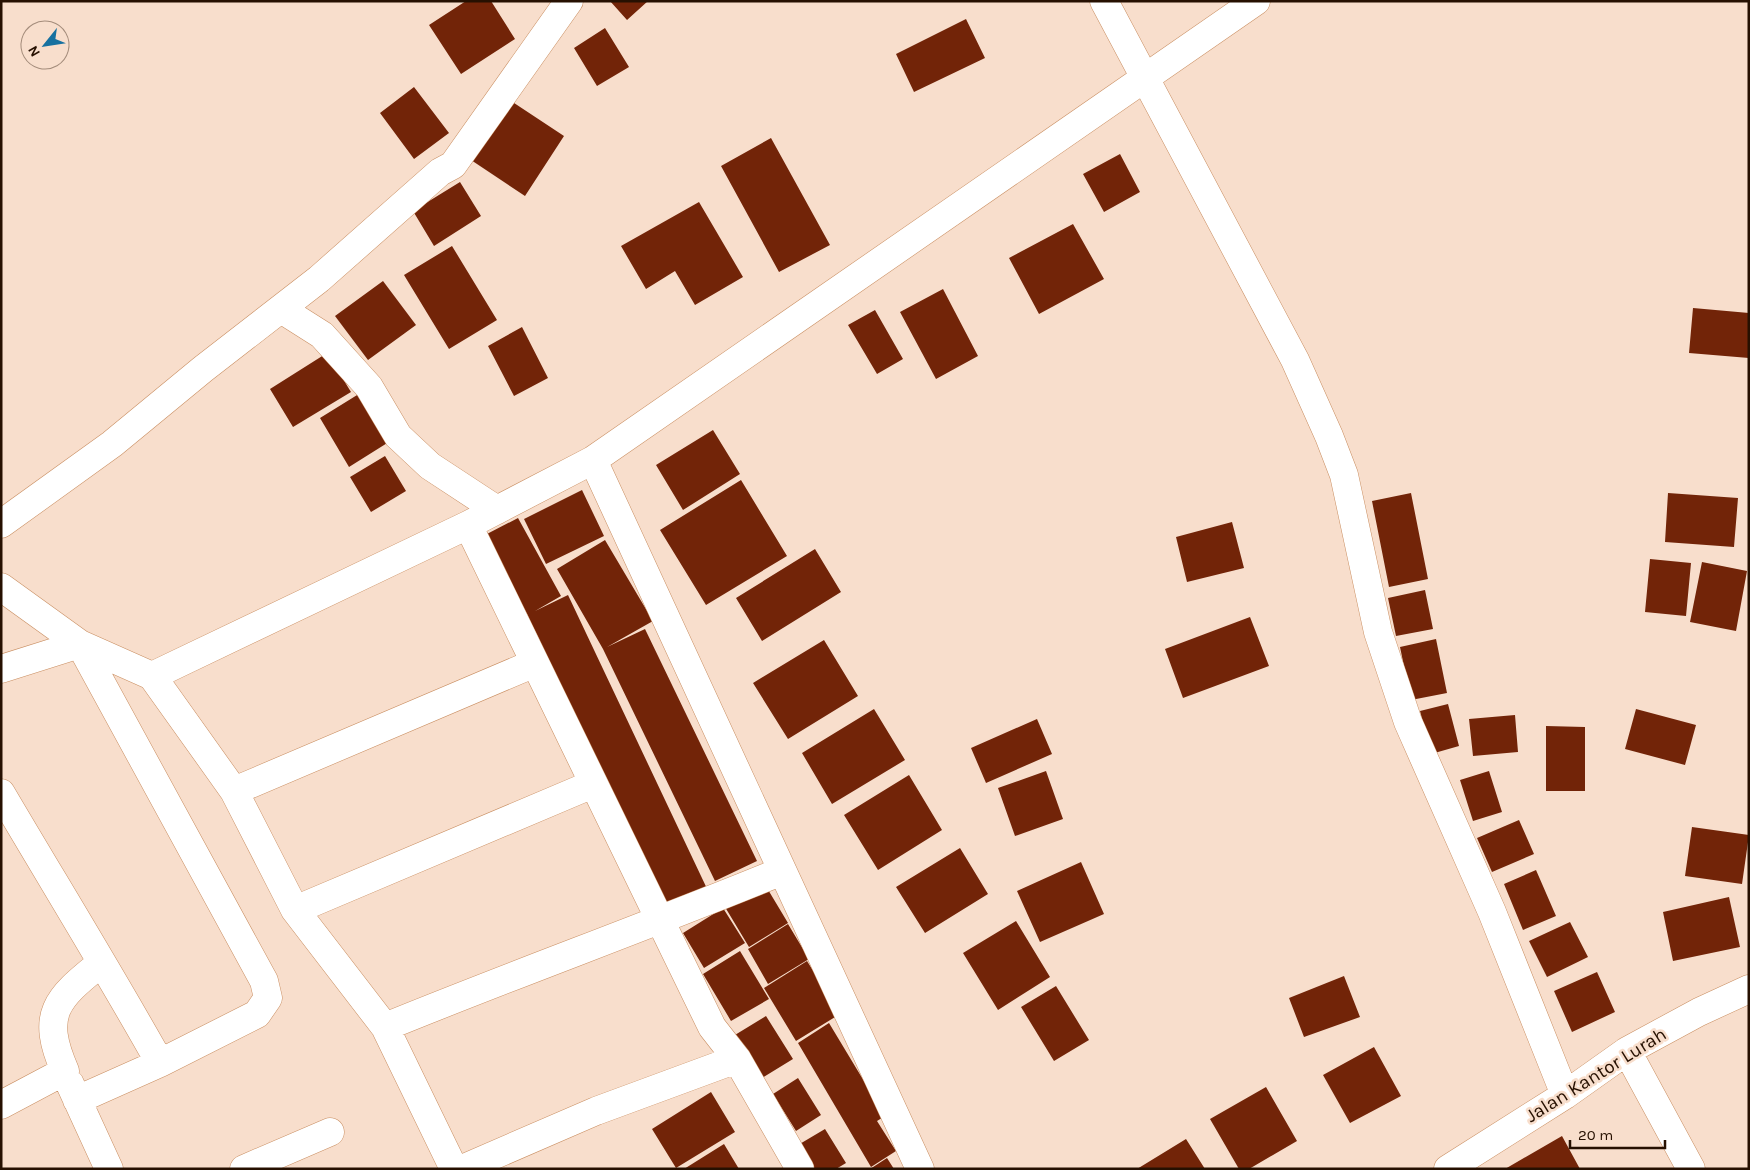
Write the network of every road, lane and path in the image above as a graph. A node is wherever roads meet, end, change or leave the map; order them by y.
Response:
1 (569, 1) edge
2 (1104, 1) edge
3 (1256, 1) edge
4 (1146, 77) junction
5 (280, 309) junction
6 (593, 460) junction
7 (498, 510) junction
8 (1, 524) edge
9 (468, 525) junction
10 (1, 586) edge
11 (80, 644) junction
12 (535, 663) junction
13 (1, 669) edge
14 (152, 676) junction
15 (593, 784) junction
16 (234, 791) junction
17 (1, 793) edge
18 (782, 870) junction
19 (295, 910) junction
20 (660, 921) junction
21 (100, 963) junction
22 (1749, 989) edge
23 (385, 1027) junction
24 (1627, 1052) junction
25 (737, 1060) junction
26 (160, 1063) junction
27 (65, 1071) junction
28 (1565, 1094) junction
29 (77, 1100) junction
30 (1, 1104) edge
31 (330, 1132) dead end
32 (109, 1169) edge
33 (244, 1169) edge
34 (454, 1169) edge
35 (462, 1169) edge
36 (800, 1169) edge
37 (920, 1169) edge
38 (1448, 1169) edge
39 (1691, 1169) edge

1 - 5 street
2 - 4 street
3 - 4 street
4 - 6 street
4 - 28 street
5 - 7 street
5 - 8 street
6 - 7 street
6 - 18 street
7 - 9 street
9 - 12 street
9 - 14 street
10 - 11 street
11 - 13 street
11 - 14 street
11 - 26 street
12 - 15 street
12 - 16 street
14 - 16 street
15 - 19 street
15 - 20 street
16 - 19 street
17 - 21 street
18 - 20 street
18 - 37 street
19 - 23 street
20 - 23 street
20 - 25 street
21 - 26 street
21 - 27 street
22 - 24 street, Jalan Kantor Lurah
23 - 34 street
24 - 28 street, Jalan Kantor Lurah
24 - 39 street
25 - 35 street
25 - 36 street
26 - 29 street
27 - 29 street
27 - 30 street
28 - 38 street, Jalan Kantor Lurah
29 - 32 street
31 - 33 street

